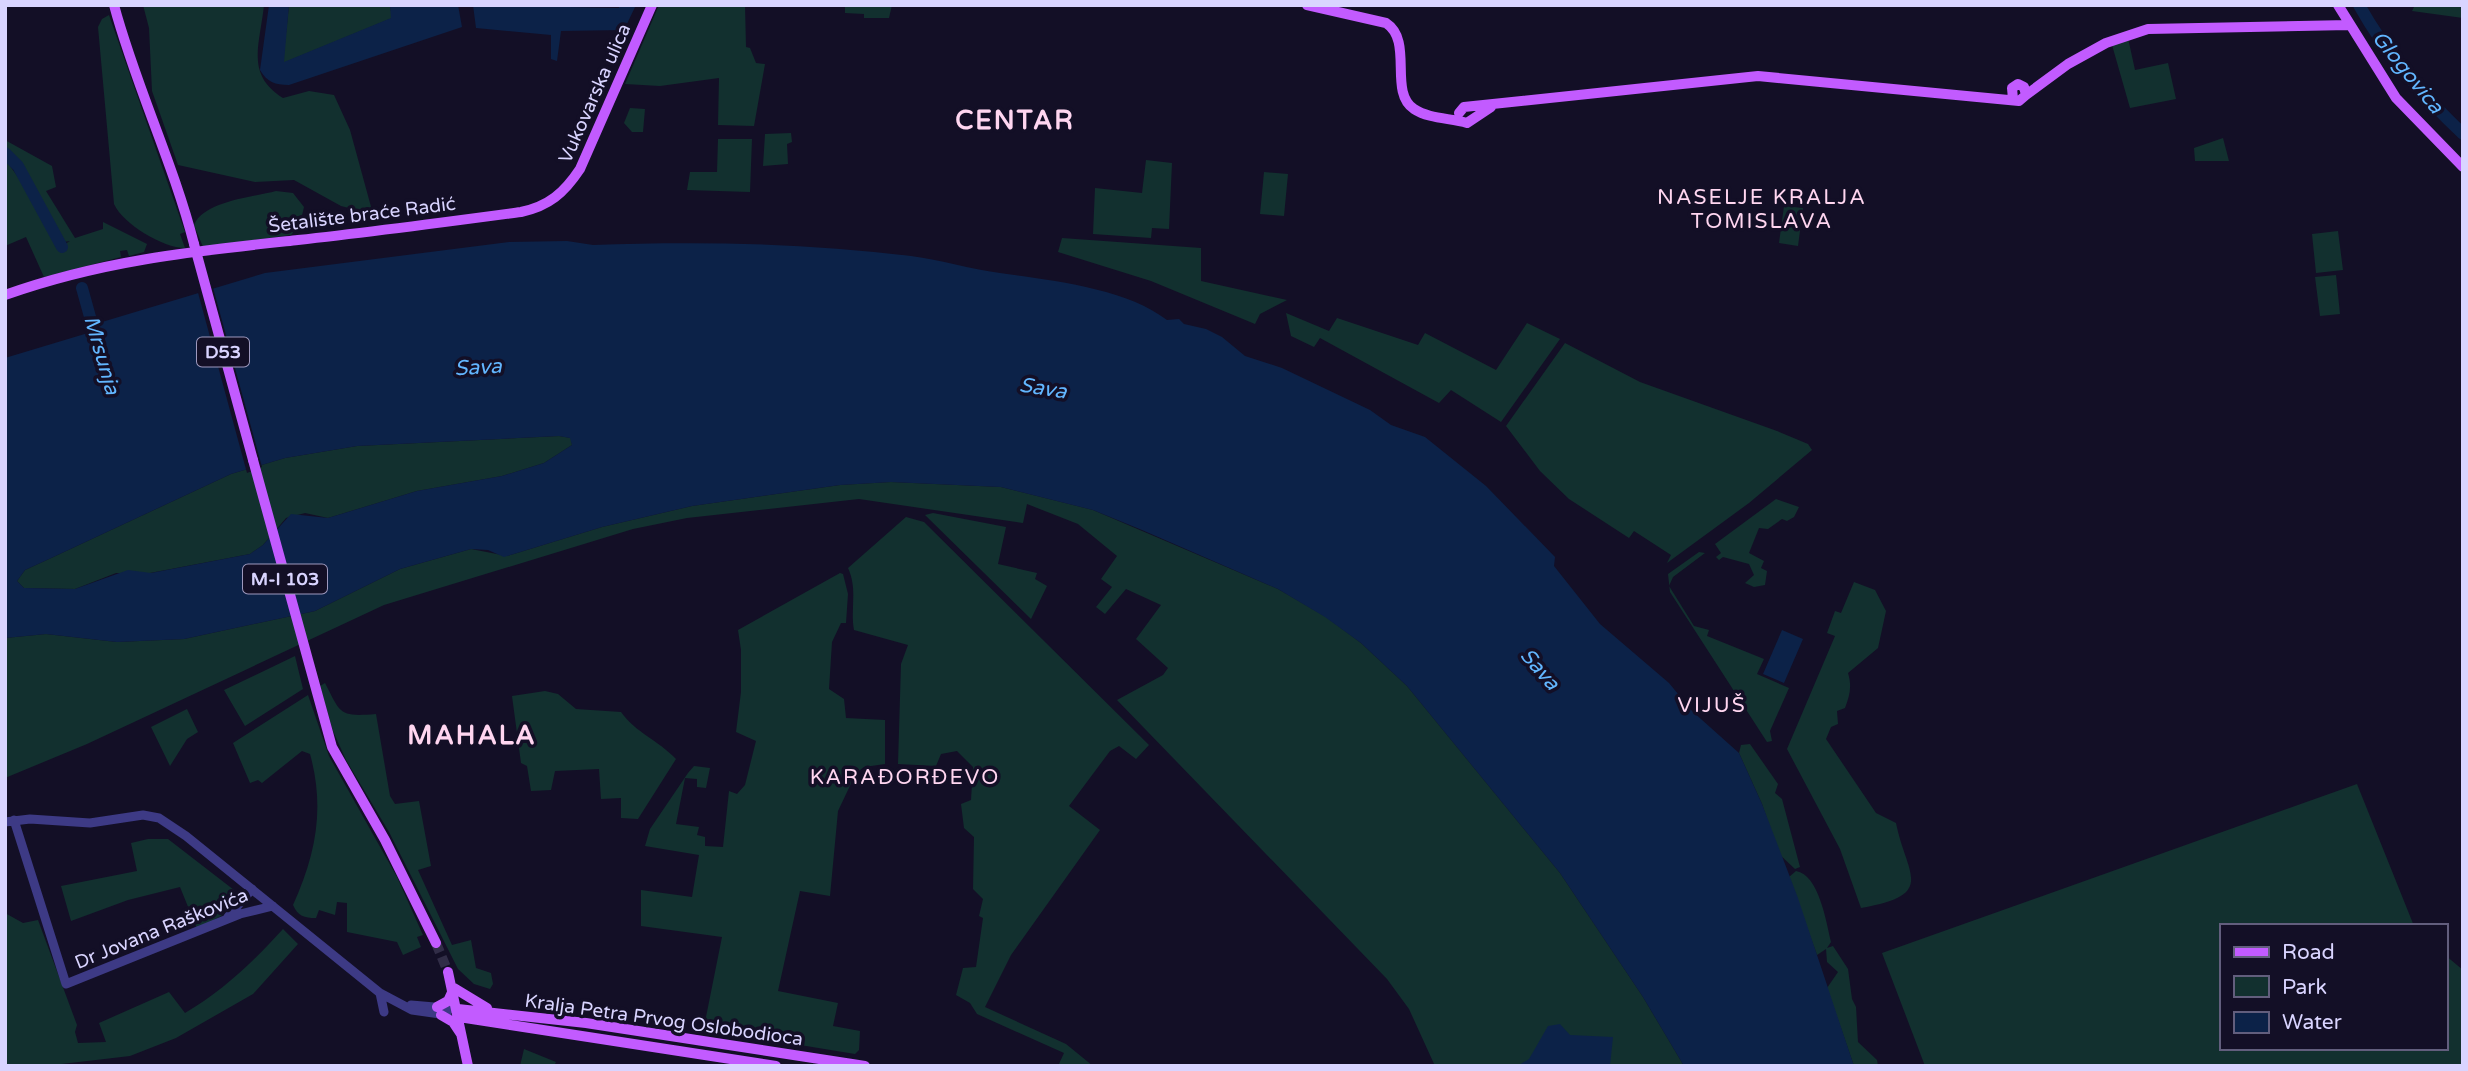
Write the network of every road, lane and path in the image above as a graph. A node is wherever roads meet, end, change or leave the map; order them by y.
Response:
1 (114, 5) edge
2 (652, 5) edge
3 (1307, 5) edge
4 (2339, 5) edge
5 (2349, 25) junction
6 (2463, 167) edge
7 (562, 192) joint
8 (5, 295) edge
9 (253, 460) joint
10 (10, 821) edge
11 (252, 889) junction
12 (274, 906) junction
13 (225, 920) junction
14 (436, 943) tunnel mouth
15 (448, 972) tunnel mouth
16 (454, 988) junction
17 (380, 993) junction
18 (439, 1011) junction
19 (384, 1012) dead end
20 (458, 1013) junction
21 (505, 1014) junction
22 (487, 1021) junction
23 (464, 1041) junction
24 (468, 1066) edge
25 (776, 1066) edge
26 (865, 1066) edge

1 - 9 main road, D53, bridge
2 - 7 main road, Vukovarska ulica
3 - 5 main road
4 - 5 main road
5 - 6 main road
7 - 8 main road, Šetalište braće Radić
9 - 14 main road, M-I 103
10 - 11 street
10 - 13 street, Dr Jovana Raškovića
11 - 12 street
11 - 13 street
12 - 13 street, Dr Jovana Raškovića
12 - 17 street
15 - 16 main road
16 - 18 main road
16 - 20 main road
16 - 21 main road
17 - 18 street
17 - 19 street
18 - 20 street
18 - 23 main road
20 - 21 main road, Kralja Petra Prvog Oslobodioca
20 - 22 main road, Kralja Petra Prvog Oslobodioca
20 - 23 main road
21 - 26 main road, Kralja Petra Prvog Oslobodioca
22 - 23 main road
22 - 25 main road, Kralja Petra Prvog Oslobodioca
23 - 24 main road

